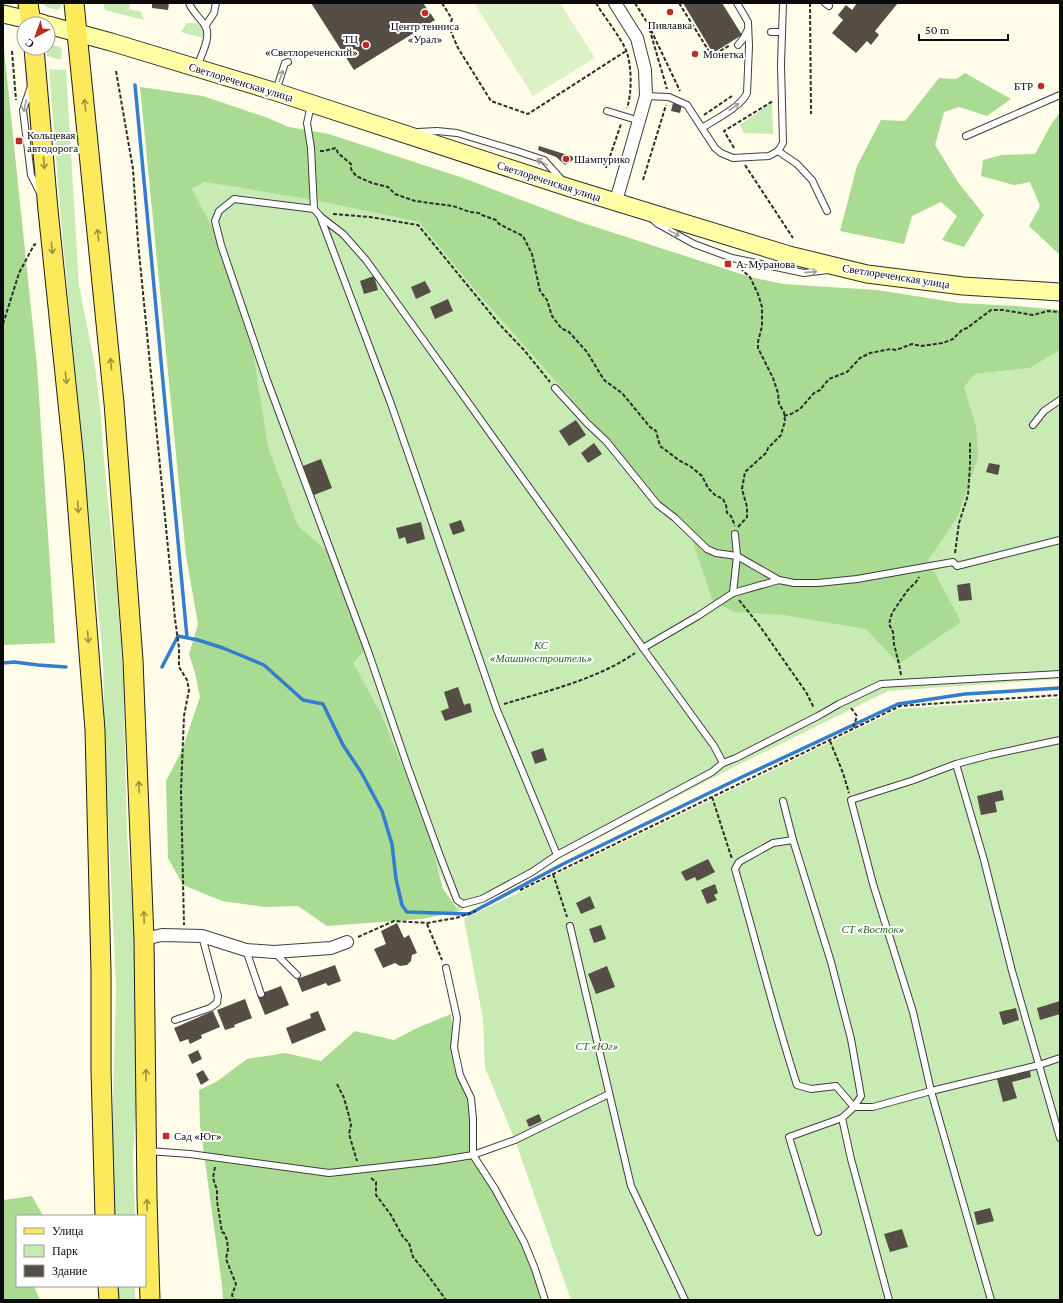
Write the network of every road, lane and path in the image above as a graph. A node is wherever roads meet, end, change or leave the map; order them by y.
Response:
1 (74, 3) edge
2 (189, 3) edge
3 (216, 3) edge
4 (442, 3) edge
5 (596, 3) edge
6 (615, 3) edge
7 (679, 3) edge
8 (737, 3) edge
9 (783, 3) edge
10 (810, 3) edge
11 (3, 14) edge
12 (17, 16) edge
13 (748, 22) junction
14 (648, 24) dead end
15 (56, 25) edge
16 (206, 25) junction
17 (76, 32) junction
18 (772, 32) dead end
19 (781, 32) junction
20 (745, 36) junction
21 (738, 45) dead end
22 (626, 50) junction
23 (12, 51) dead end
24 (35, 56) edge
25 (288, 62) dead end
26 (197, 68) junction
27 (116, 71) dead end
28 (276, 92) junction
29 (738, 92) dead end
30 (781, 95) junction
31 (1060, 95) edge
32 (646, 96) junction
33 (311, 104) junction
34 (16, 105) dead end
35 (687, 105) junction
36 (607, 111) dead end
37 (811, 114) dead end
38 (624, 116) junction
39 (696, 120) junction
40 (640, 121) junction
41 (702, 128) junction
42 (966, 136) dead end
43 (311, 150) junction
44 (778, 151) junction
45 (740, 158) junction
46 (606, 168) dead end
47 (616, 201) junction
48 (314, 209) junction
49 (827, 211) dead end
50 (320, 216) junction
51 (51, 235) junction
52 (793, 238) dead end
53 (738, 266) dead end
54 (1060, 292) edge
55 (1060, 312) edge
56 (3, 324) edge
57 (555, 388) joint
58 (1060, 400) edge
59 (784, 416) junction
60 (1033, 425) dead end
61 (970, 442) dead end
62 (735, 534) dead end
63 (1060, 540) edge
64 (738, 556) junction
65 (953, 562) junction
66 (925, 566) junction
67 (779, 580) junction
68 (733, 594) junction
69 (643, 648) junction
70 (1060, 674) edge
71 (901, 683) junction
72 (1060, 695) edge
73 (839, 704) junction
74 (496, 706) junction
75 (818, 716) junction
76 (853, 730) junction
77 (1060, 740) edge
78 (830, 741) junction
79 (723, 763) junction
80 (956, 764) junction
81 (712, 797) junction
82 (851, 800) junction
83 (783, 801) dead end
84 (793, 840) junction
85 (557, 855) junction
86 (735, 870) junction
87 (553, 874) junction
88 (518, 891) dead end
89 (478, 910) dead end
90 (427, 923) junction
91 (570, 926) joint
92 (184, 935) junction
93 (202, 936) junction
94 (144, 939) junction
95 (347, 942) joint
96 (246, 950) junction
97 (274, 952) junction
98 (446, 968) joint
99 (297, 976) dead end
100 (261, 994) dead end
101 (175, 1020) dead end
102 (1060, 1058) edge
103 (1039, 1065) junction
104 (337, 1084) dead end
105 (931, 1091) junction
106 (609, 1094) junction
107 (854, 1107) junction
108 (842, 1118) junction
109 (1060, 1138) edge
110 (147, 1150) junction
111 (473, 1155) junction
112 (215, 1158) junction
113 (360, 1169) junction
114 (105, 1215) edge
115 (818, 1232) dead end
116 (108, 1287) edge
117 (109, 1300) edge
118 (150, 1300) edge
119 (234, 1300) edge
120 (446, 1300) edge
121 (545, 1300) edge
122 (685, 1300) edge
123 (889, 1300) edge
124 (991, 1300) edge

1 - 17 main road
2 - 16 lane
3 - 16 lane
4 - 22 path
5 - 22 path
6 - 32 street
7 - 20 path
8 - 13 lane
9 - 19 lane
10 - 37 path
11 - 12 main road, Светлореченская улица
13 - 20 lane
41 -> 13 lane
14 - 35 path
15 - 17 main road, Светлореченская улица
16 - 26 lane
17 - 26 main road, Светлореченская улица
94 -> 17 main road
18 - 19 lane
19 - 30 lane
20 - 21 lane
22 - 38 path
23 - 34 path
24 -> 51 main road
28 -> 25 lane
26 - 28 main road, Светлореченская улица
27 - 92 path
28 - 33 main road, Светлореченская улица
29 - 39 path
30 - 44 lane
30 - 45 path
31 - 42 lane
32 - 35 lane
32 - 40 street
33 - 43 lane
33 - 47 main road, Светлореченская улица
35 - 39 lane
36 - 38 lane
38 - 40 lane
38 - 46 path
39 - 41 lane
40 - 47 street
41 - 45 lane
43 - 48 lane
43 - 59 path
44 - 45 lane
44 - 49 lane
45 - 52 path
47 - 54 main road, Светлореченская улица
48 - 50 lane
48 - 85 lane
50 - 57 path
50 - 69 lane
50 - 74 lane
51 - 56 path
51 -> 114 main road
53 - 59 path
55 - 59 path
57 - 64 lane
58 - 60 lane
61 - 65 path
62 - 64 lane
63 - 65 lane
64 - 67 lane
64 - 68 lane
65 - 66 lane
66 - 67 lane
66 - 71 path
67 - 68 lane
68 - 69 lane
68 - 75 path
69 - 74 path
69 - 79 lane
70 - 71 lane
71 - 73 lane
72 - 76 path
73 - 75 lane
73 - 76 path
74 - 85 lane
75 - 79 lane
76 - 78 path
77 - 80 lane
78 - 81 path
78 - 82 path
79 - 85 lane
80 - 82 lane
80 - 103 lane
81 - 86 path
81 - 87 path
82 - 105 lane
83 - 84 lane
84 - 86 lane
84 - 107 lane
86 - 107 lane
87 - 88 path
87 - 91 path
89 - 90 path
90 - 95 path
90 - 98 path
91 - 106 lane
92 - 93 street
92 - 94 street
93 - 96 street
93 - 101 lane
110 -> 94 main road
95 - 97 street
96 - 97 street
96 - 100 lane
97 - 99 lane
98 - 111 lane
102 - 103 lane
103 - 105 lane
103 - 109 lane
104 - 113 path
105 - 107 lane
105 - 124 lane
106 - 111 lane
106 - 122 lane
107 - 108 lane
108 - 115 lane
108 - 123 lane
110 - 112 lane
118 -> 110 main road
111 - 113 lane
111 - 121 lane
112 - 113 lane
112 - 119 path
113 - 120 path
116 - 117 main road

